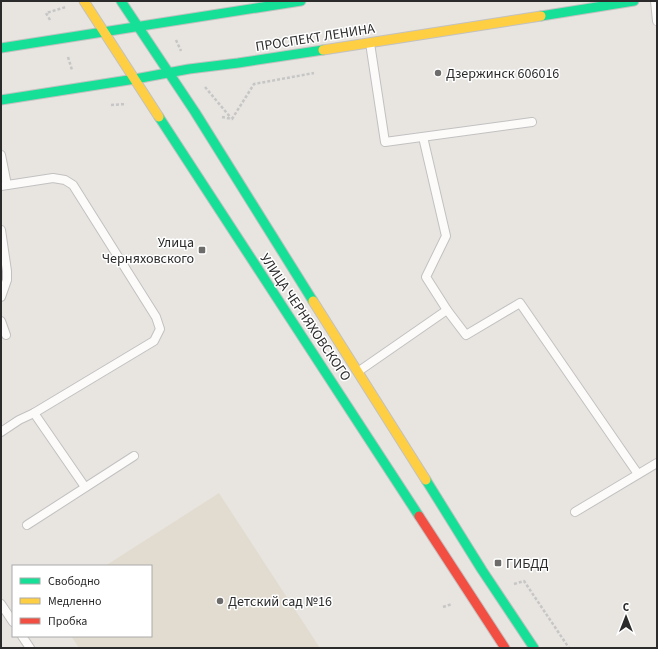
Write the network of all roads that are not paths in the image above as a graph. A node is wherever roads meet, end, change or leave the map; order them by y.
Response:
1 (84, 1) edge
2 (121, 1) edge
3 (301, 1) edge
4 (634, 1) edge
5 (655, 1) edge
6 (657, 21) edge
7 (138, 27) junction
8 (105, 32) junction
9 (370, 42) junction
10 (1, 48) edge
11 (169, 72) junction
12 (135, 79) junction
13 (1, 100) edge
14 (532, 122) dead end
15 (422, 137) junction
16 (1, 155) edge
17 (4, 186) edge
18 (1, 230) edge
19 (1, 297) edge
20 (447, 310) junction
21 (1, 321) edge
22 (6, 335) dead end
23 (358, 371) junction
24 (34, 413) junction
25 (1, 432) edge
26 (134, 456) dead end
27 (657, 463) edge
28 (638, 474) junction
29 (84, 487) junction
30 (575, 512) dead end
31 (27, 525) dead end
32 (1, 604) edge
33 (12, 620) edge
34 (23, 637) edge
35 (30, 648) edge
36 (505, 648) edge
37 (534, 648) edge

1 - 8 street, УЛИЦА ЧЕРНЯХОВСКОГО
2 - 7 street
3 - 7 street
4 - 9 street, ПРОСПЕКТ ЛЕНИНА
5 - 6 lane
7 - 8 street
7 - 11 street
8 - 10 street
8 - 12 street, УЛИЦА ЧЕРНЯХОВСКОГО
9 - 11 street, ПРОСПЕКТ ЛЕНИНА
9 - 15 lane
11 - 12 street, ПРОСПЕКТ ЛЕНИНА
11 - 23 street
12 - 13 street, ПРОСПЕКТ ЛЕНИНА
12 - 36 street, УЛИЦА ЧЕРНЯХОВСКОГО
14 - 15 lane
15 - 20 lane
16 - 17 lane
17 - 24 lane
18 - 19 lane
20 - 23 lane
20 - 28 lane
21 - 22 lane
23 - 37 street
24 - 25 lane
24 - 29 lane
26 - 29 lane
27 - 28 lane
28 - 30 lane
29 - 31 lane
32 - 33 lane
34 - 35 lane

